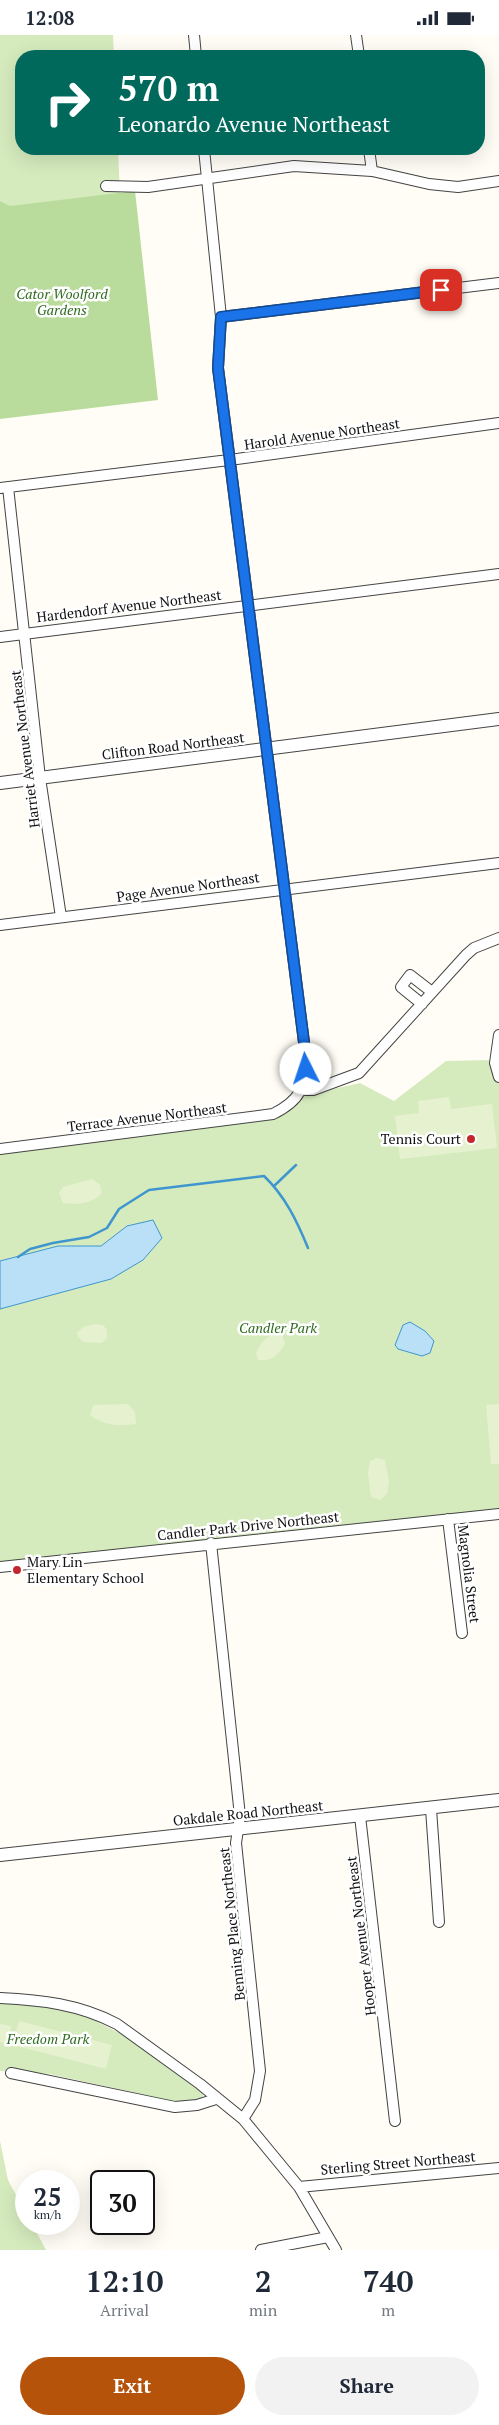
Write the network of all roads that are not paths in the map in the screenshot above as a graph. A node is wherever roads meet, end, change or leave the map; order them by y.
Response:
1 (194, 35) edge
2 (356, 35) edge
3 (195, 50) edge
4 (358, 50) edge
5 (204, 155) edge
6 (370, 155) edge
7 (372, 171) junction
8 (206, 180) junction
9 (499, 181) edge
10 (106, 186) dead end
11 (499, 283) edge
12 (221, 317) junction
13 (499, 423) edge
14 (230, 460) junction
15 (4, 488) edge
16 (499, 574) edge
17 (248, 605) junction
18 (24, 633) junction
19 (0, 637) edge
20 (499, 719) edge
21 (265, 749) junction
22 (40, 778) junction
23 (0, 783) edge
24 (499, 863) edge
25 (284, 888) junction
26 (61, 917) junction
27 (0, 925) edge
28 (499, 938) edge
29 (432, 992) junction
30 (422, 1004) junction
31 (499, 1035) edge
32 (499, 1077) edge
33 (302, 1091) junction
34 (0, 1149) edge
35 (499, 1514) edge
36 (448, 1519) junction
37 (211, 1543) junction
38 (0, 1567) edge
39 (462, 1633) dead end
40 (499, 1800) edge
41 (431, 1809) junction
42 (360, 1816) junction
43 (238, 1829) junction
44 (0, 1855) edge
45 (439, 1922) dead end
46 (0, 1999) edge
47 (11, 2073) dead end
48 (216, 2099) junction
49 (242, 2119) junction
50 (395, 2121) dead end
51 (499, 2168) edge
52 (299, 2187) junction
53 (328, 2237) junction
54 (261, 2250) edge
55 (336, 2250) edge

1 - 3 street
2 - 4 street
5 - 8 street
6 - 7 street
7 - 8 street
7 - 9 street
8 - 10 street
8 - 12 street
11 - 12 street
12 - 14 street
13 - 14 street, Harold Avenue Northeast
14 - 15 street, Harold Avenue Northeast
14 - 17 street
15 - 18 street, Harriet Avenue Northeast
16 - 17 street, Hardendorf Avenue Northeast
17 - 18 street, Hardendorf Avenue Northeast
17 - 21 street
18 - 19 street, Hardendorf Avenue Northeast
18 - 22 street, Harriet Avenue Northeast
20 - 21 street, Clifton Road Northeast
21 - 22 street, Clifton Road Northeast
21 - 25 street
22 - 23 street, Clifton Road Northeast
22 - 26 street, Harriet Avenue Northeast
24 - 25 street, Page Avenue Northeast
25 - 26 street, Page Avenue Northeast
25 - 33 street
26 - 27 street, Page Avenue Northeast
28 - 29 street
29 - 30 street
29 - 30 street
30 - 33 street
31 - 32 street
33 - 34 street, Terrace Avenue Northeast
35 - 36 street, Candler Park Drive Northeast
36 - 37 street, Candler Park Drive Northeast
36 - 39 street, Magnolia Street
37 - 38 street, Candler Park Drive Northeast
37 - 43 street, Benning Place Northeast
40 - 41 street, Oakdale Road Northeast
41 - 42 street, Oakdale Road Northeast
41 - 45 street
42 - 43 street, Oakdale Road Northeast
42 - 50 street, Hooper Avenue Northeast
43 - 44 street, Oakdale Road Northeast
43 - 49 street, Benning Place Northeast
46 - 48 street
47 - 48 street
48 - 49 street
49 - 52 street
51 - 52 street, Sterling Street Northeast
52 - 53 street
53 - 54 street
53 - 55 street

